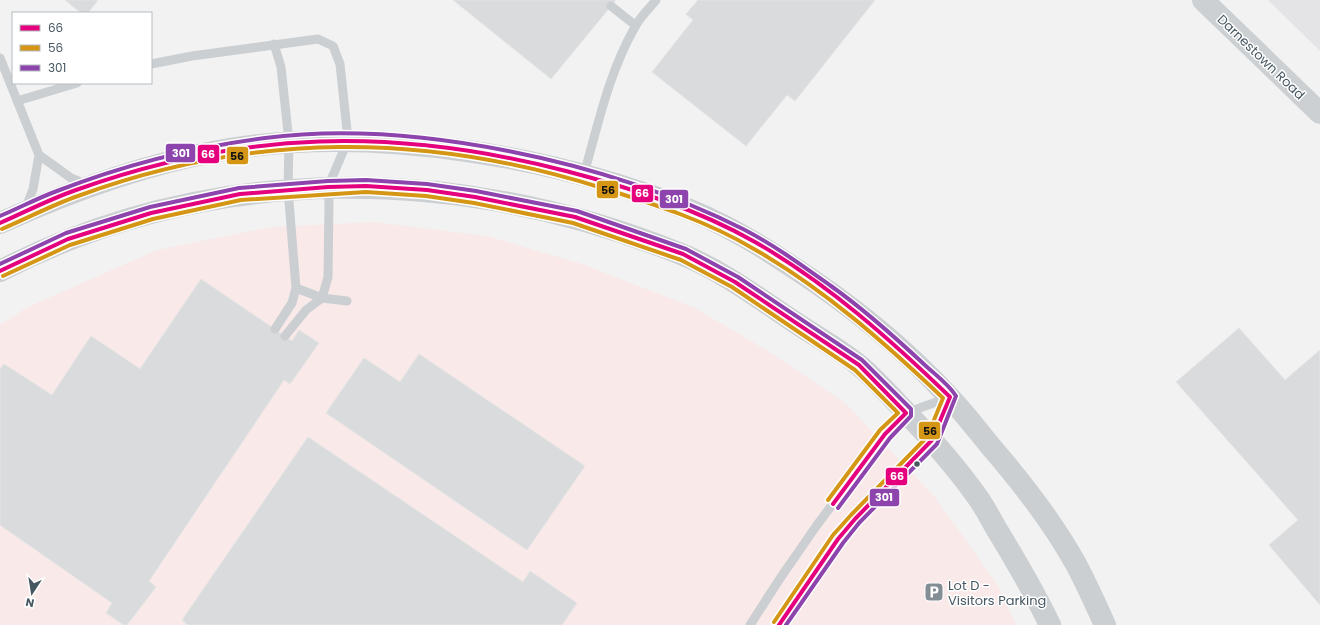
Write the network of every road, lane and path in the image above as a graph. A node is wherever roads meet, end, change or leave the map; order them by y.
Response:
1 (656, 0) edge
2 (1203, 0) edge
3 (611, 6) dead end
4 (635, 25) junction
5 (274, 44) junction
6 (0, 58) edge
7 (152, 64) edge
8 (74, 84) edge
9 (17, 101) junction
10 (1320, 113) edge
11 (348, 140) junction
12 (289, 142) junction
13 (39, 156) junction
14 (584, 174) junction
15 (90, 186) junction
16 (328, 187) junction
17 (288, 189) junction
18 (25, 212) junction
19 (0, 223) edge
20 (0, 271) edge
21 (296, 288) junction
22 (322, 298) junction
23 (347, 301) dead end
24 (275, 329) dead end
25 (285, 336) dead end
26 (950, 397) junction
27 (906, 413) junction
28 (932, 440) junction
29 (750, 625) edge
30 (779, 625) edge
31 (1050, 625) edge
32 (1105, 625) edge

1 - 4 lane
2 - 10 main road, Darnestown Road
3 - 4 lane
4 - 14 lane
5 - 7 lane
5 - 11 lane
5 - 12 lane
6 - 9 lane
8 - 9 lane
9 - 13 lane
11 - 12 street
11 - 14 street
11 - 16 lane
12 - 15 street
12 - 17 lane
13 - 15 lane
13 - 18 lane
14 - 26 street
15 - 18 street
16 - 17 street
16 - 22 lane
16 - 27 street
17 - 20 street
17 - 21 lane
18 - 19 street
21 - 22 lane
21 - 24 lane
22 - 23 lane
22 - 25 lane
26 - 27 lane
26 - 28 lane
26 - 32 street
27 - 28 street
27 - 29 lane
28 - 30 lane
28 - 31 street

